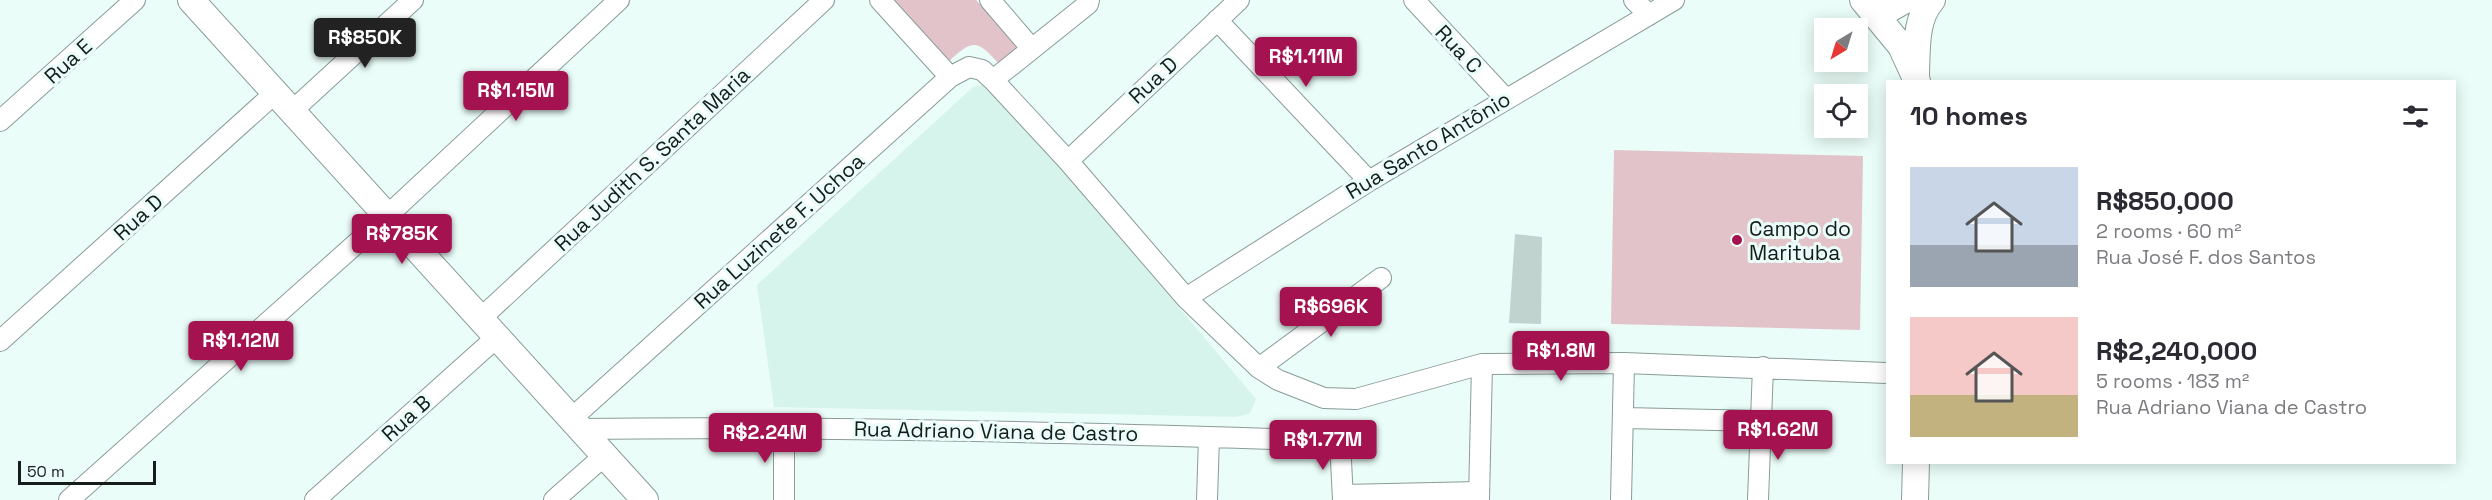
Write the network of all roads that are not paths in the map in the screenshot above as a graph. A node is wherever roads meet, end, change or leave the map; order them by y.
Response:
1 (135, 0) edge
2 (413, 0) edge
3 (619, 0) edge
4 (824, 0) edge
5 (880, 0) edge
6 (990, 0) edge
7 (1089, 0) edge
8 (1239, 0) edge
9 (1414, 0) edge
10 (1634, 0) edge
11 (1674, 0) edge
12 (1905, 0) edge
13 (1932, 0) edge
14 (201, 4) edge
15 (1870, 8) edge
16 (1649, 15) junction
17 (1217, 20) junction
18 (1032, 49) junction
19 (950, 77) junction
20 (1917, 79) edge
21 (993, 80) junction
22 (1505, 98) junction
23 (284, 102) junction
24 (0, 121) edge
25 (1068, 161) junction
26 (1369, 181) junction
27 (387, 216) junction
28 (1381, 278) dead end
29 (1186, 298) junction
30 (489, 328) junction
31 (0, 341) edge
32 (1624, 363) junction
33 (1482, 364) junction
34 (1763, 367) junction
35 (1259, 368) junction
36 (1886, 373) edge
37 (1624, 418) junction
38 (1761, 421) junction
39 (575, 424) junction
40 (784, 427) junction
41 (1209, 437) junction
42 (604, 456) junction
43 (1916, 464) edge
44 (1479, 496) edge
45 (1343, 497) edge
46 (69, 500) edge
47 (315, 500) edge
48 (554, 500) edge
49 (645, 500) edge
50 (784, 500) edge
51 (1207, 500) edge
52 (1621, 500) edge
53 (1758, 500) edge
54 (1915, 500) edge

1 - 24 street, Rua E
2 - 23 street, Rua D
3 - 27 street
4 - 30 street, Rua Judith S. Santa Maria
5 - 19 street
6 - 18 street
7 - 18 street
8 - 17 street, Rua D
9 - 22 street, Rua C
10 - 16 street
11 - 16 street, Rua Santo Antônio
12 - 15 street
13 - 20 street
14 - 23 street
15 - 20 street
16 - 22 street, Rua Santo Antônio
17 - 25 street, Rua D
17 - 26 street
18 - 21 street
19 - 21 street, Rua Luzinete F. Uchoa
19 - 39 street, Rua Luzinete F. Uchoa
21 - 25 street
22 - 26 street, Rua Santo Antônio
23 - 27 street
23 - 31 street, Rua D
25 - 29 street
26 - 29 street, Rua Santo Antônio
27 - 30 street
27 - 46 street
28 - 35 street
29 - 35 street
30 - 39 street
30 - 47 street, Rua B
32 - 33 street
32 - 34 street
32 - 37 street
33 - 35 street
33 - 44 street
34 - 36 street
34 - 38 street
37 - 38 street
37 - 52 street
38 - 53 street
39 - 40 street, Rua Adriano Viana de Castro
39 - 42 street
40 - 41 street, Rua Adriano Viana de Castro
40 - 50 street
41 - 45 street, Rua Adriano Viana de Castro
41 - 51 street
42 - 48 street
42 - 49 street
43 - 54 street
44 - 45 street

